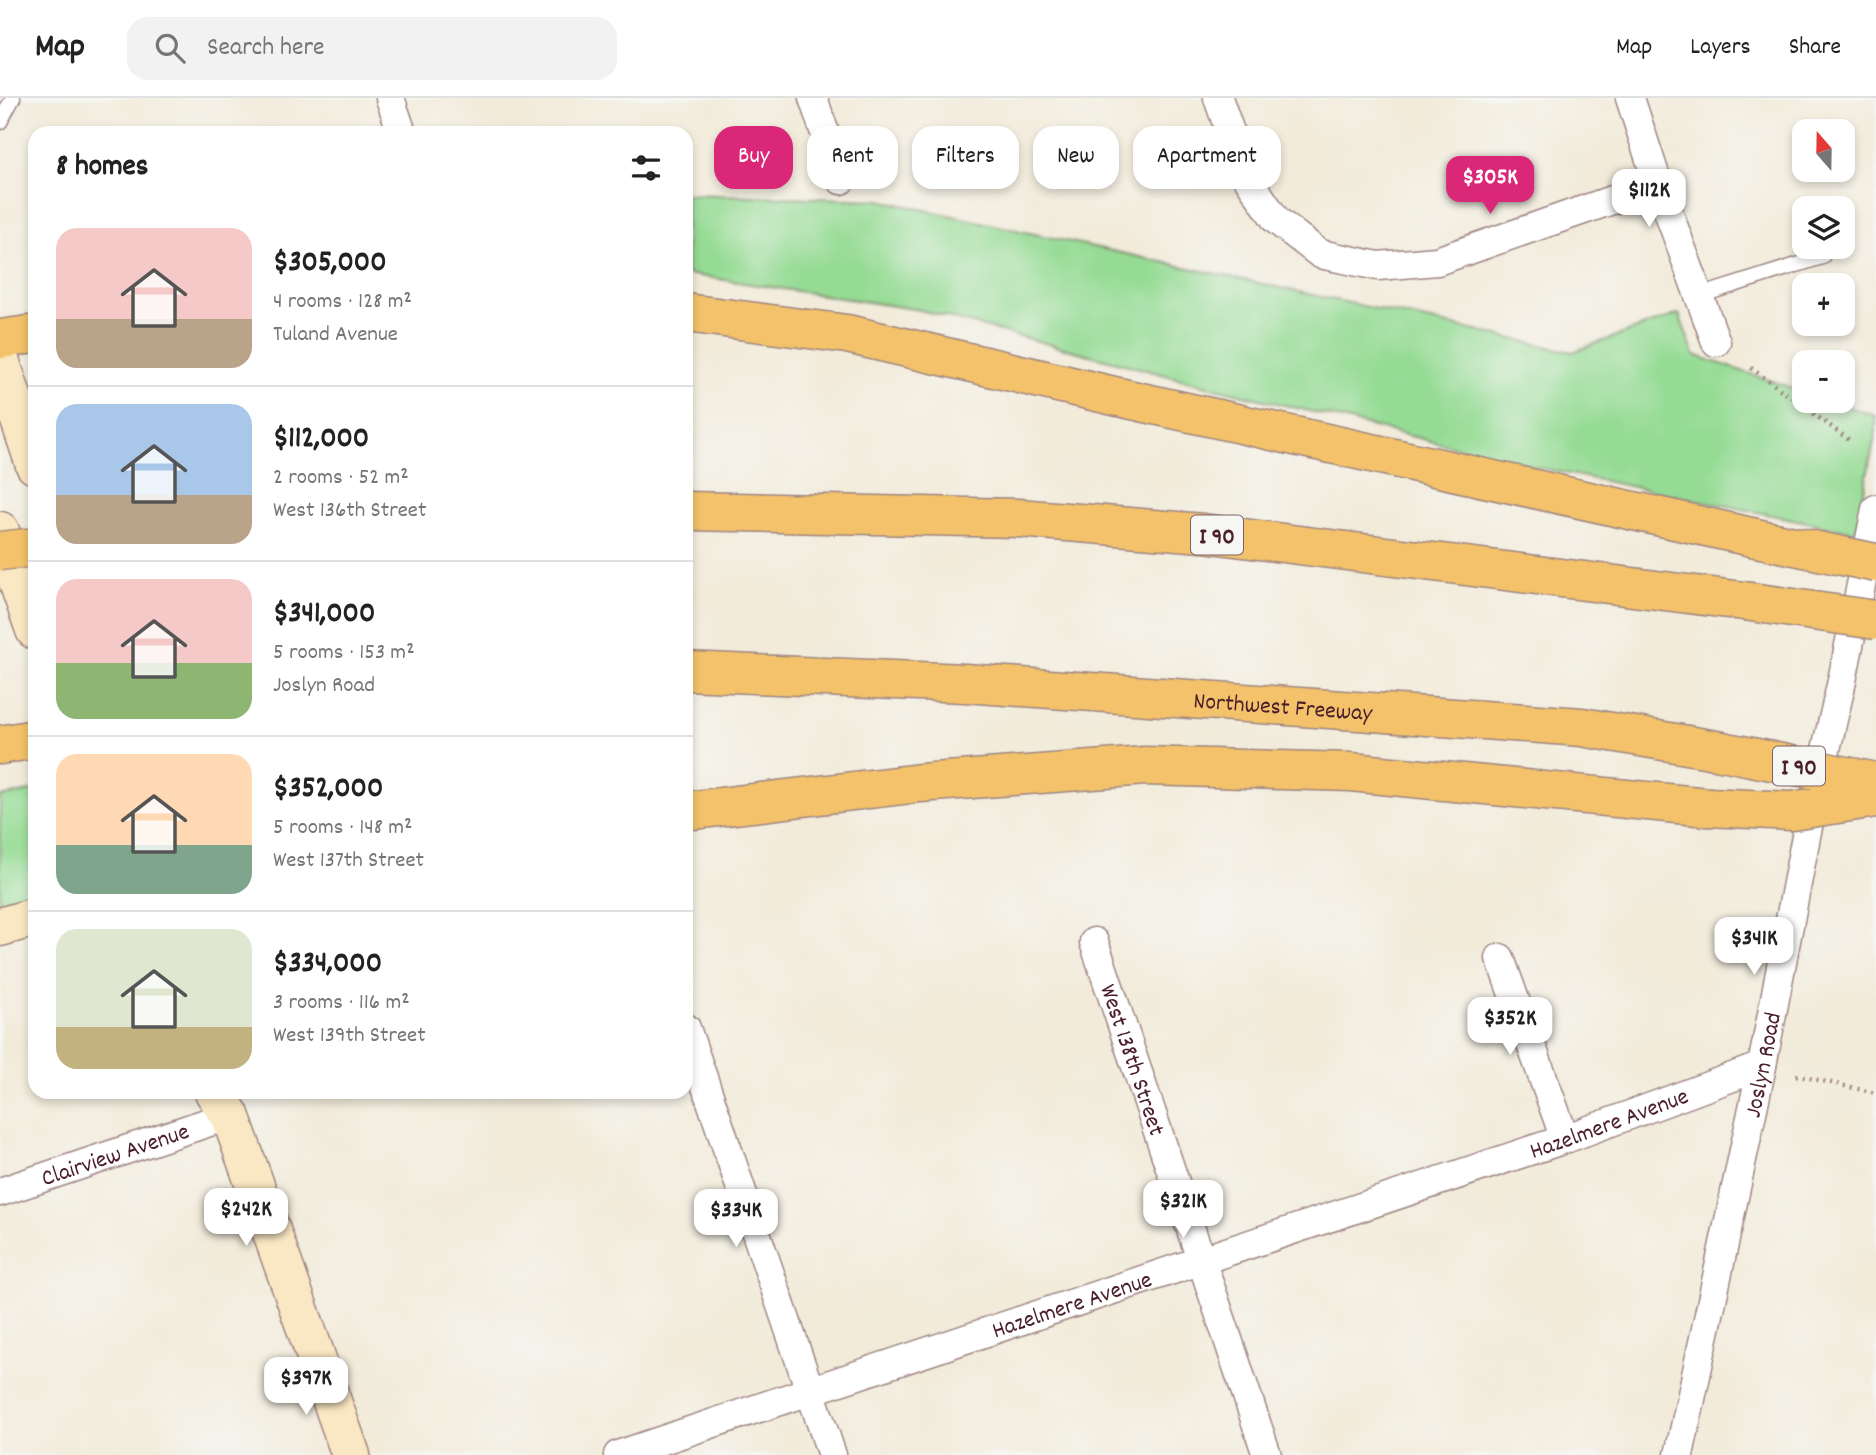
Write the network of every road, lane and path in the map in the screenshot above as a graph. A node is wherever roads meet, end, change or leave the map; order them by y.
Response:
1 (13, 98) edge
2 (390, 98) edge
3 (813, 98) edge
4 (1219, 98) edge
5 (1630, 98) edge
6 (0, 122) edge
7 (400, 126) edge
8 (823, 126) edge
9 (1658, 184) junction
10 (1816, 259) edge
11 (1699, 296) junction
12 (693, 314) edge
13 (28, 335) edge
14 (0, 339) edge
15 (1716, 342) dead end
16 (0, 360) edge
17 (1751, 368) dead end
18 (1852, 442) dead end
19 (28, 444) edge
20 (1876, 509) edge
21 (693, 511) edge
22 (0, 531) edge
23 (28, 548) edge
24 (0, 551) edge
25 (1876, 563) edge
26 (28, 610) edge
27 (1876, 620) edge
28 (693, 671) edge
29 (28, 740) edge
30 (0, 745) edge
31 (1876, 782) edge
32 (1876, 798) edge
33 (693, 810) edge
34 (28, 919) edge
35 (0, 927) edge
36 (1094, 942) dead end
37 (1500, 958) dead end
38 (693, 1048) edge
39 (1762, 1066) junction
40 (1796, 1075) dead end
41 (1876, 1093) edge
42 (224, 1100) edge
43 (1565, 1139) junction
44 (0, 1192) edge
45 (1203, 1259) junction
46 (810, 1390) junction
47 (351, 1455) edge
48 (618, 1455) edge
49 (832, 1455) edge
50 (1267, 1455) edge
51 (1679, 1455) edge

1 - 6 lane
2 - 7 street
3 - 8 street
4 - 9 street
5 - 9 street
9 - 11 street
10 - 11 lane
11 - 15 street
12 - 25 highway, bridge
13 - 14 highway
16 - 19 main road
17 - 18 path
20 - 39 street, Joslyn Road
21 - 27 highway, I 90, bridge
22 - 26 main road
23 - 24 highway, bridge
28 - 31 highway, Northwest Freeway / I 90, bridge
29 - 30 highway
32 - 33 highway, bridge
34 - 35 main road
36 - 45 street, West 138th Street
37 - 43 street
38 - 46 street
39 - 43 street, Hazelmere Avenue
39 - 51 street, Joslyn Road
40 - 41 path
42 - 44 street, Clairview Avenue
42 - 47 main road
43 - 45 street, Hazelmere Avenue
45 - 46 street, Hazelmere Avenue
45 - 50 street, West 138th Street
46 - 48 street, Hazelmere Avenue
46 - 49 street

